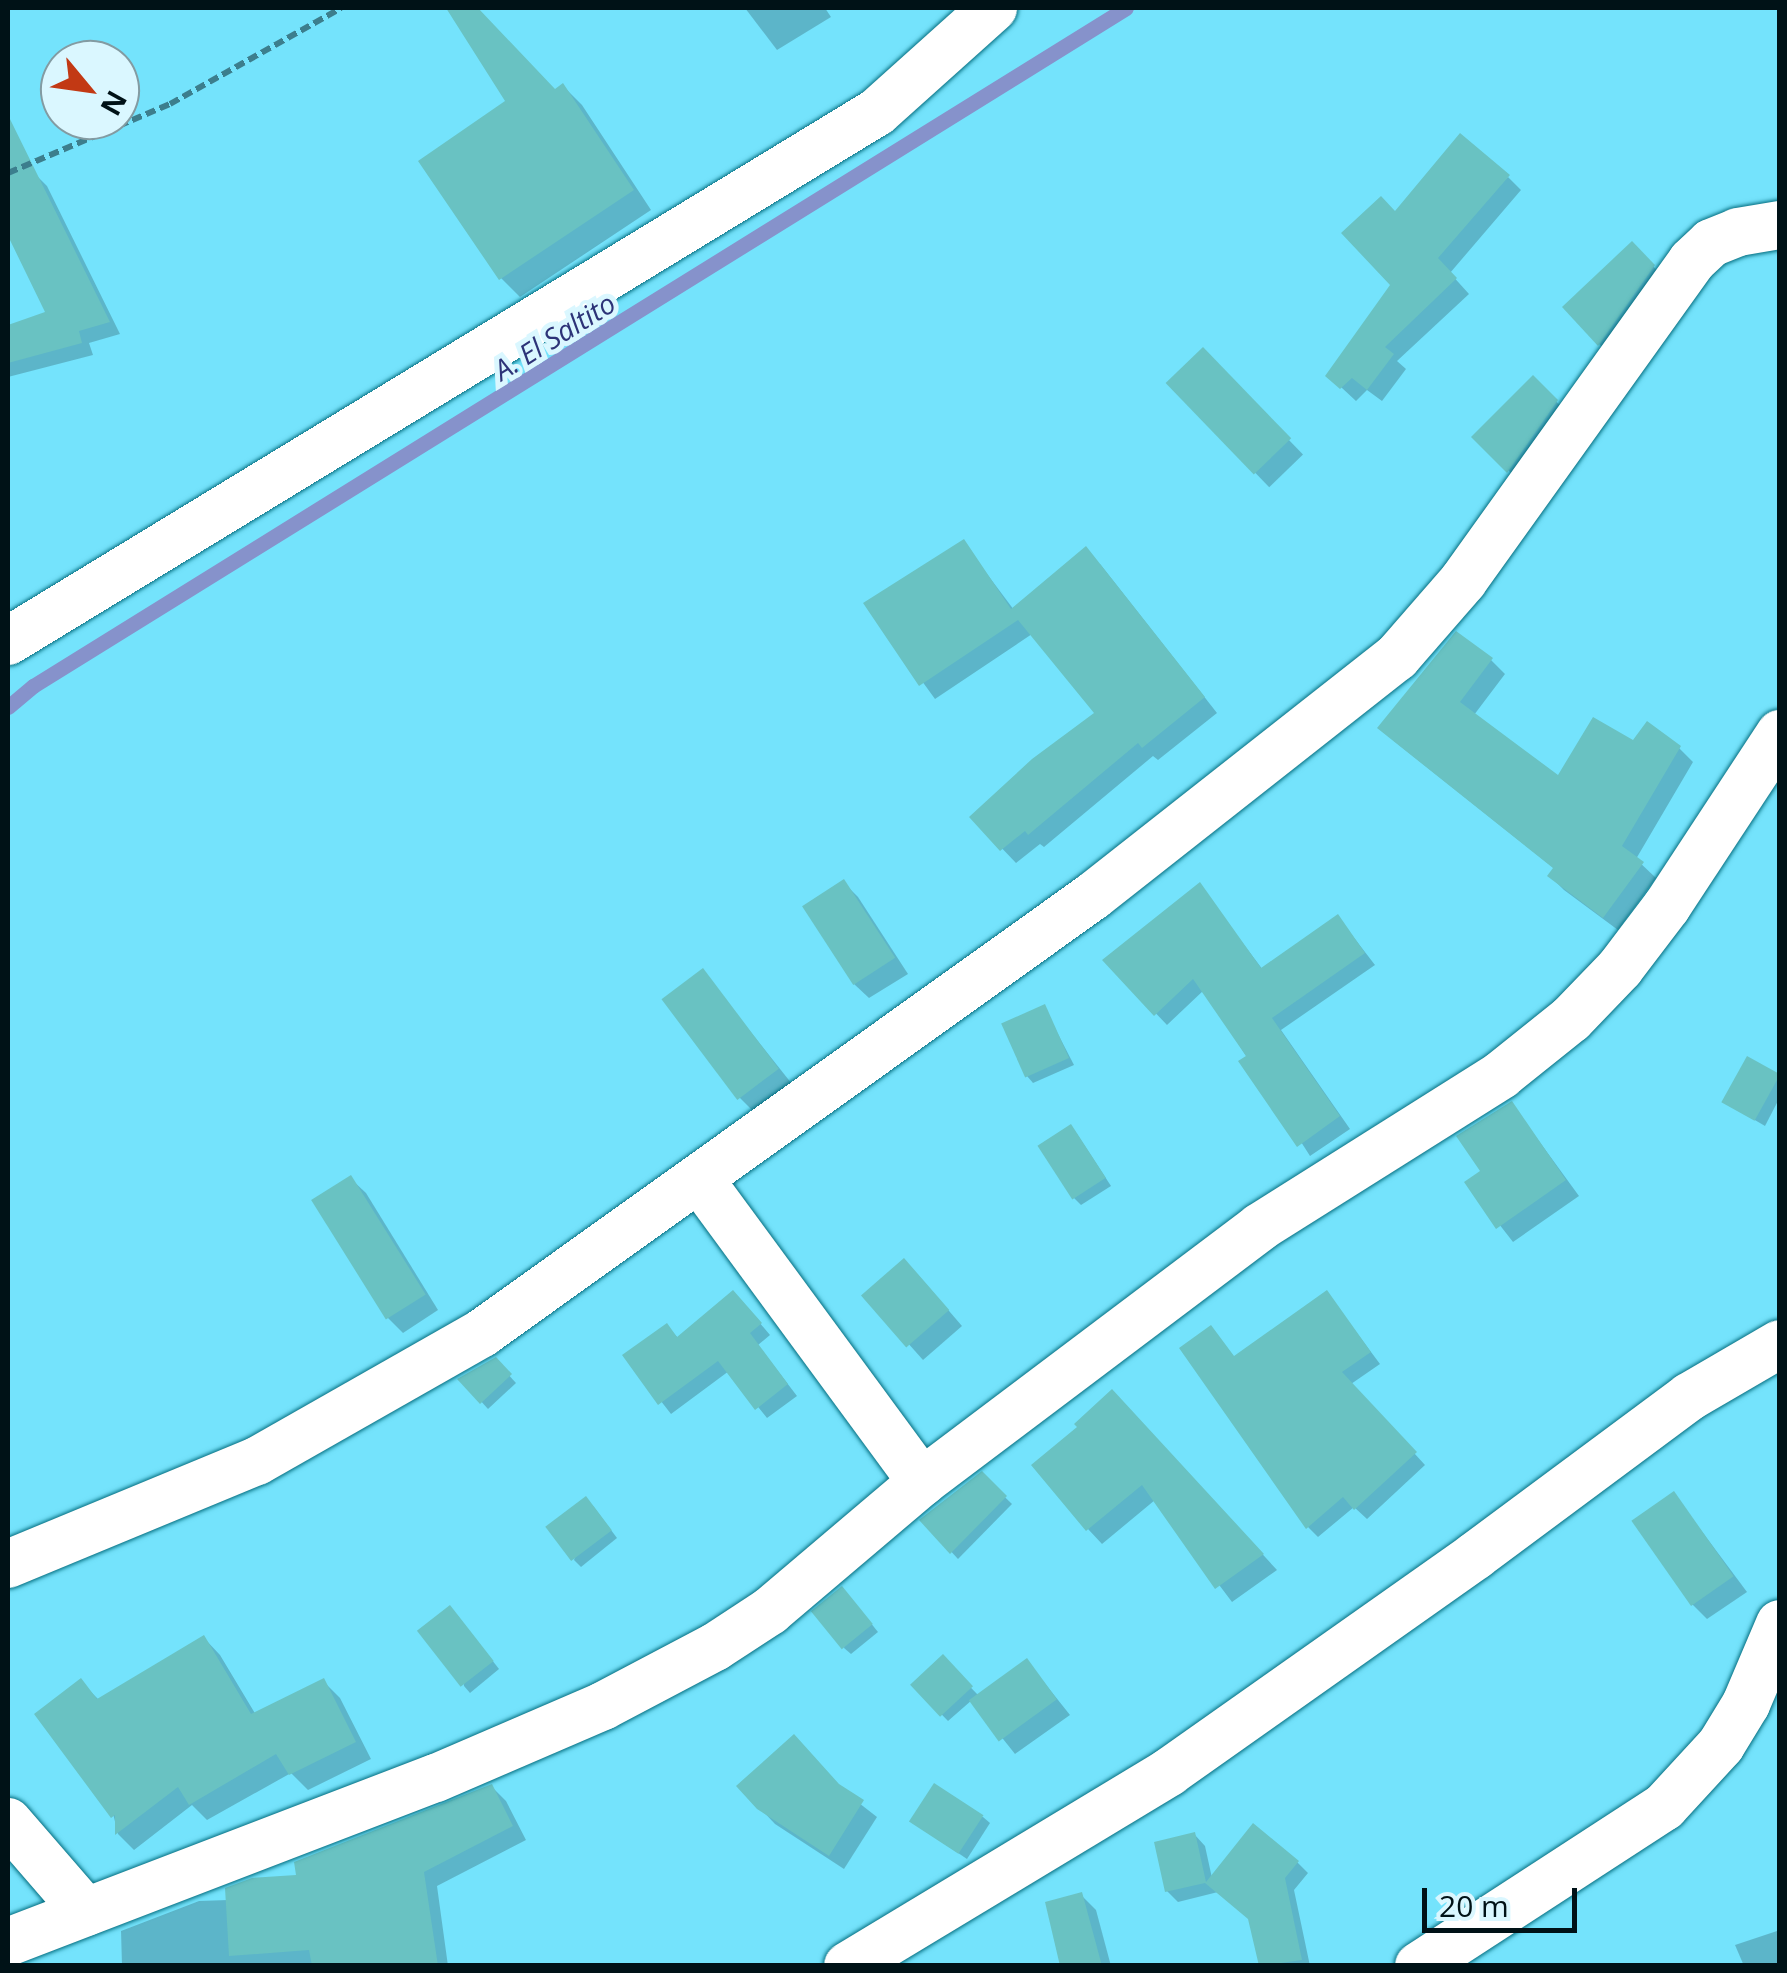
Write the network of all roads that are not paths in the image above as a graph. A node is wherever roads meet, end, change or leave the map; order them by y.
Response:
1 (993, 8) edge
2 (1780, 224) edge
3 (8, 641) edge
4 (1780, 734) edge
5 (700, 1180) junction
6 (1780, 1344) edge
7 (922, 1482) junction
8 (8, 1564) edge
9 (1780, 1624) edge
10 (8, 1822) edge
11 (86, 1912) junction
12 (8, 1942) edge
13 (848, 1966) edge
14 (1419, 1966) edge

1 - 3 street
2 - 5 street
4 - 7 street
5 - 7 street
5 - 8 street
6 - 13 street
7 - 11 street
9 - 14 street
10 - 11 street
11 - 12 street

